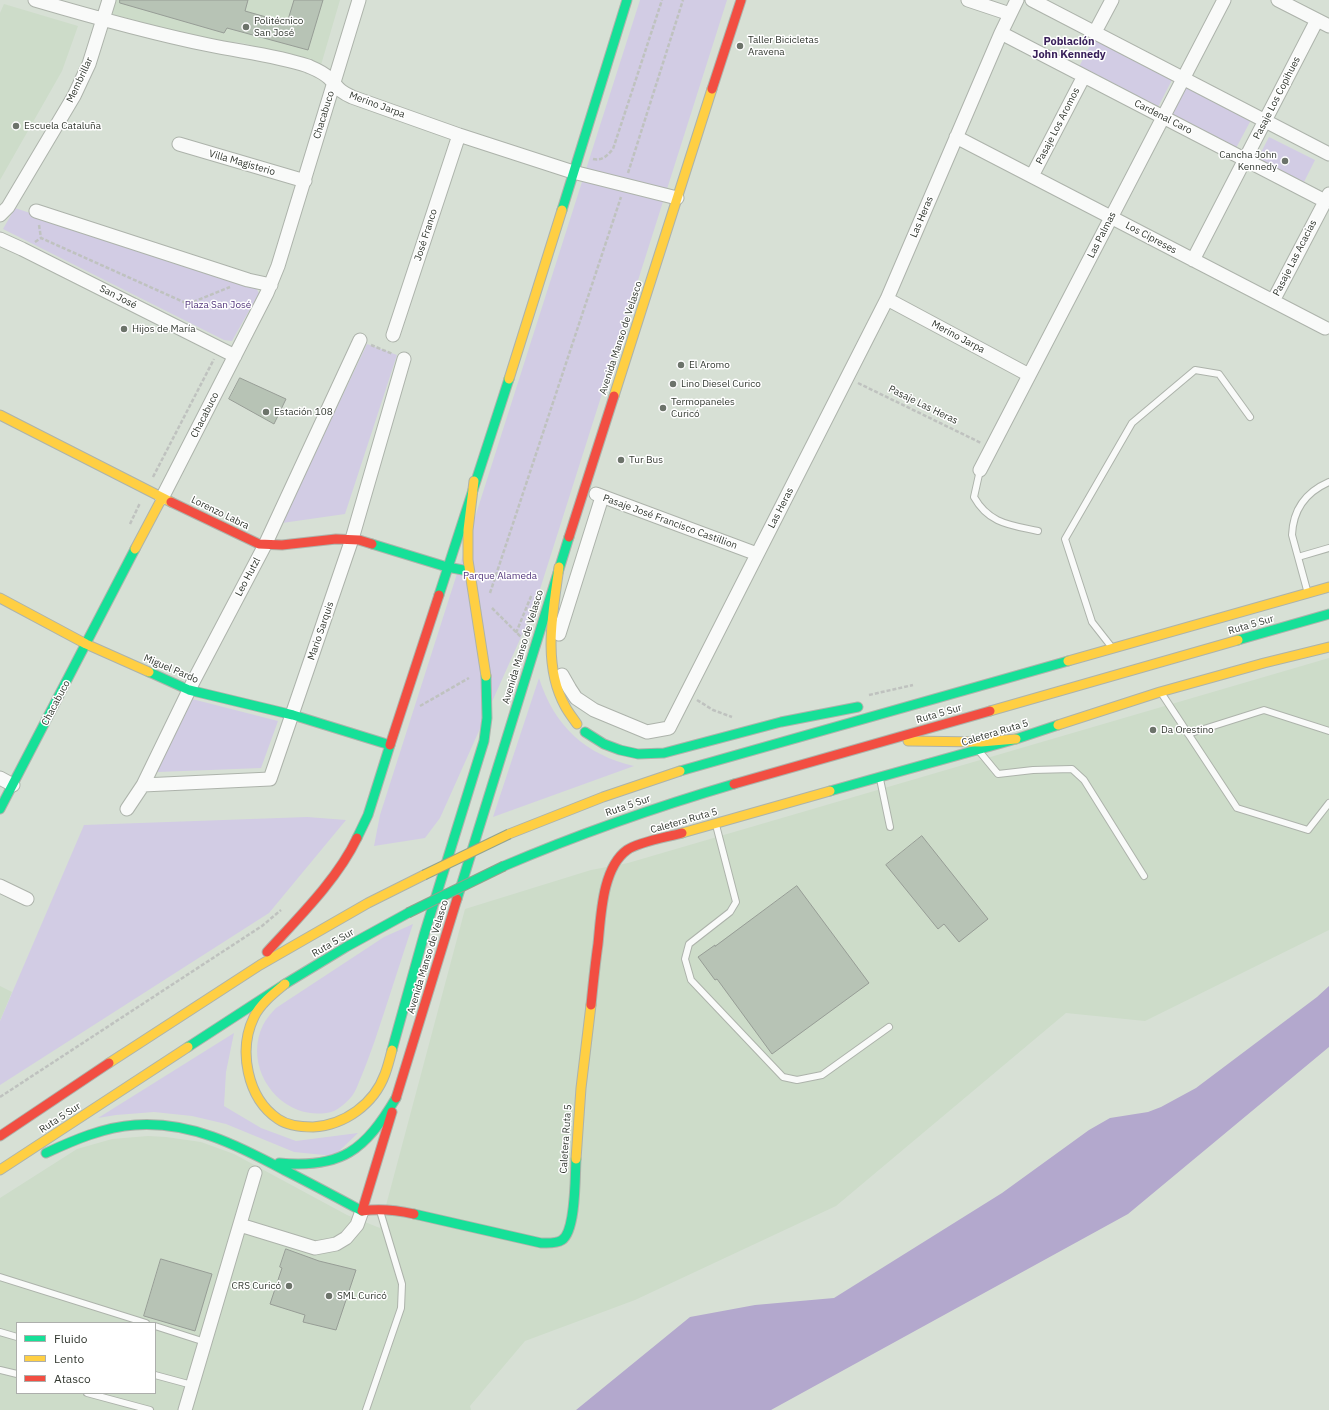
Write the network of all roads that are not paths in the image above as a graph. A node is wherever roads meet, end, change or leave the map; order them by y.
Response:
1 (35, 0) edge
2 (109, 0) edge
3 (359, 0) edge
4 (627, 0) edge
5 (741, 0) edge
6 (968, 0) edge
7 (1017, 0) edge
8 (1032, 0) edge
9 (1112, 0) edge
10 (1224, 0) edge
11 (1278, 0) edge
12 (1010, 14) junction
13 (103, 20) junction
14 (1323, 23) edge
15 (1095, 32) junction
16 (1001, 33) junction
17 (1084, 76) junction
18 (1184, 78) junction
19 (334, 85) junction
20 (1163, 117) junction
21 (1265, 121) junction
22 (459, 135) junction
23 (956, 137) junction
24 (179, 144) dead end
25 (1329, 154) edge
26 (1245, 159) junction
27 (573, 172) junction
28 (1032, 176) junction
29 (305, 181) junction
30 (1327, 197) edge
31 (677, 198) junction
32 (36, 211) dead end
33 (0, 215) edge
34 (1111, 217) junction
35 (0, 239) edge
36 (1193, 260) junction
37 (271, 285) junction
38 (887, 299) junction
39 (1273, 301) junction
40 (1325, 328) dead end
41 (393, 335) dead end
42 (360, 340) road end
43 (236, 356) junction
44 (404, 359) road end
45 (1029, 375) junction
46 (0, 415) edge
47 (1250, 417) dead end
48 (980, 470) joint
49 (474, 481) junction
50 (1329, 482) edge
51 (584, 488) junction
52 (602, 497) junction
53 (162, 498) junction
54 (1038, 532) dead end
55 (352, 539) junction
56 (265, 545) junction
57 (1329, 548) edge
58 (757, 554) junction
59 (1298, 557) junction
60 (447, 567) junction
61 (559, 567) junction
62 (470, 574) junction
63 (1329, 586) edge
64 (1308, 592) junction
65 (0, 598) edge
66 (1329, 614) edge
67 (86, 644) junction
68 (1329, 647) edge
69 (1113, 649) junction
70 (189, 690) junction
71 (960, 691) junction
72 (1160, 692) junction
73 (890, 702) dead end
74 (866, 706) dead end
75 (293, 715) junction
76 (577, 724) dead end
77 (1329, 731) edge
78 (585, 732) dead end
79 (1188, 734) junction
80 (1016, 739) junction
81 (875, 744) junction
82 (390, 745) junction
83 (978, 750) junction
84 (0, 778) edge
85 (880, 778) junction
86 (13, 785) junction
87 (143, 785) junction
88 (1329, 803) edge
89 (0, 809) edge
90 (127, 809) dead end
91 (716, 824) junction
92 (890, 827) dead end
93 (1144, 876) dead end
94 (0, 886) edge
95 (27, 900) dead end
96 (239, 978) junction
97 (285, 984) junction
98 (889, 1027) dead end
99 (396, 1098) junction
100 (0, 1136) edge
101 (270, 1162) junction
102 (0, 1170) edge
103 (255, 1173) dead end
104 (371, 1180) junction
105 (380, 1209) junction
106 (394, 1210) junction
107 (362, 1211) junction
108 (240, 1225) junction
109 (0, 1276) edge
110 (143, 1322) edge
111 (156, 1326) edge
112 (0, 1332) edge
113 (16, 1337) edge
114 (205, 1342) junction
115 (0, 1370) edge
116 (16, 1374) edge
117 (156, 1375) edge
118 (192, 1385) junction
119 (91, 1394) edge
120 (150, 1410) edge
121 (184, 1410) edge
122 (366, 1410) edge

1 - 13 street, Merino Jarpa
2 - 13 street, Membrillar
3 - 19 street, Chacabuco
4 - 27 main road
5 - 31 main road, Avenida Manso de Velasco
6 - 12 street
7 - 12 street, Las Heras
8 - 15 street
9 - 15 street
10 - 18 street, Las Palmas
11 - 14 street
12 - 16 street, Las Heras
13 - 19 street, Merino Jarpa
13 - 33 street, Membrillar
14 - 21 street, Pasaje Los Copihues
15 - 18 street
16 - 17 street, Cardenal Caro
16 - 23 street, Las Heras
17 - 20 street, Cardenal Caro
17 - 28 street, Pasaje Los Aromos
18 - 20 street, Las Palmas
18 - 21 street
19 - 22 street, Merino Jarpa
19 - 29 street, Chacabuco
20 - 26 street, Cardenal Caro
20 - 34 street, Las Palmas
21 - 25 street
21 - 26 street, Pasaje Los Copihues
22 - 27 street, Merino Jarpa
22 - 41 street, José Franco
23 - 28 street, Los Cipreses
23 - 38 street, Las Heras
24 - 29 street, Villa Magisterio
26 - 30 street, Cardenal Caro
26 - 36 street, Pasaje Los Copihues
27 - 31 street, Merino Jarpa
27 - 49 main road
28 - 34 street, Los Cipreses
29 - 37 street, Chacabuco
30 - 39 street, Pasaje Las Acacias
31 - 51 main road, Avenida Manso de Velasco
32 - 37 street
34 - 36 street, Los Cipreses
34 - 45 street, Las Palmas
35 - 43 street, San José
36 - 39 street, Los Cipreses
37 - 43 street, Chacabuco
38 - 45 street, Merino Jarpa
38 - 58 street, Las Heras
39 - 40 street, Los Cipreses
42 - 56 street, Leo Hutzl
43 - 53 street, Chacabuco
44 - 55 street, Mario Sarquis
45 - 48 street, Las Palmas
46 - 53 main road, Lorenzo Labra
47 - 69 lane
48 - 54 lane
49 - 60 main road
49 - 62 main road
50 - 59 lane
51 - 52 street, Pasaje José Francisco Castillion
51 - 61 main road, Avenida Manso de Velasco
52 - 58 street, Pasaje José Francisco Castillion
52 - 58 street, Las Heras
53 - 56 main road, Lorenzo Labra
53 - 67 main road, Chacabuco
55 - 56 main road, Lorenzo Labra
55 - 60 main road, Lorenzo Labra
55 - 75 street, Mario Sarquis
56 - 70 street, Leo Hutzl
57 - 59 lane
59 - 64 lane
60 - 62 main road, Lorenzo Labra
60 - 82 main road
61 - 76 main road
61 - 99 main road, Avenida Manso de Velasco
62 - 97 main road
63 - 64 main road, Ruta 5 Sur
64 - 69 main road, Ruta 5 Sur
65 - 67 main road, Miguel Pardo
66 - 81 main road, Ruta 5 Sur
67 - 70 main road, Miguel Pardo
67 - 86 main road, Chacabuco
68 - 72 main road, Caletera Ruta 5
69 - 71 main road, Ruta 5 Sur
70 - 75 main road, Miguel Pardo
70 - 87 street, Leo Hutzl
71 - 73 main road
71 - 96 main road, Ruta 5 Sur, bridge
72 - 79 lane
72 - 80 main road, Caletera Ruta 5
74 - 78 main road
75 - 82 main road, Miguel Pardo
75 - 87 street, Mario Sarquis
77 - 79 lane
79 - 88 lane
80 - 81 main road
80 - 83 main road, Caletera Ruta 5
81 - 97 main road, Ruta 5 Sur, bridge
82 - 96 main road
83 - 85 main road, Caletera Ruta 5
83 - 93 lane
84 - 86 street
85 - 91 main road, Caletera Ruta 5
85 - 92 lane
86 - 89 main road, Chacabuco
87 - 90 street, Leo Hutzl
91 - 98 lane
91 - 106 main road, Caletera Ruta 5
94 - 95 street
96 - 100 main road, Ruta 5 Sur
97 - 102 main road, Ruta 5 Sur
99 - 101 main road
99 - 104 main road, Avenida Manso de Velasco
101 - 102 main road
101 - 107 main road
103 - 108 street
104 - 106 main road
104 - 107 main road, Avenida Manso de Velasco
105 - 106 main road, Caletera Ruta 5
105 - 107 main road, Caletera Ruta 5
105 - 122 lane
107 - 108 street
108 - 114 street
109 - 110 lane
111 - 114 lane
112 - 113 lane
114 - 118 street
115 - 116 lane
117 - 118 lane
118 - 121 street
119 - 120 lane

